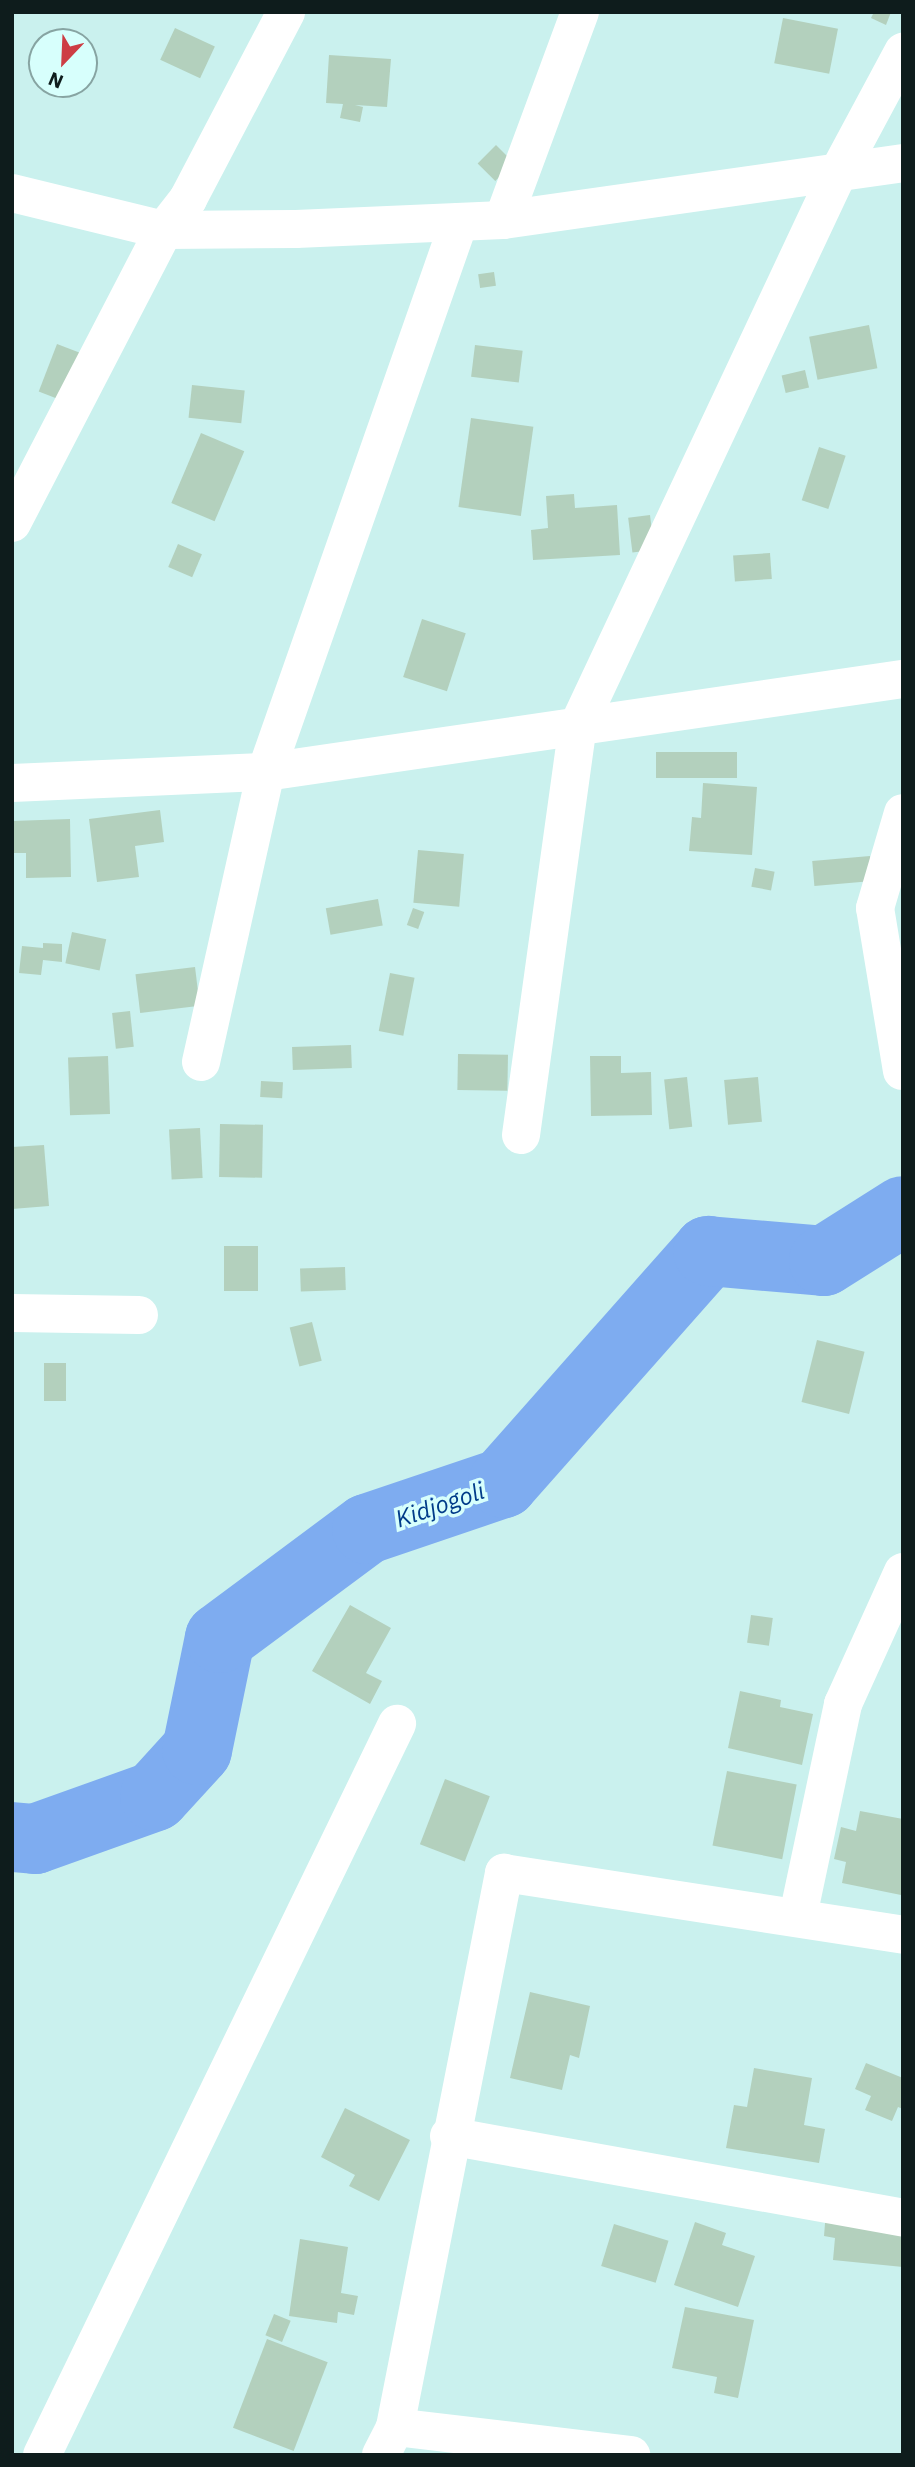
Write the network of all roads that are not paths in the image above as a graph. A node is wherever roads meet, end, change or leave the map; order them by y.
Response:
1 (286, 12) edge
2 (580, 12) edge
3 (903, 52) edge
4 (903, 163) edge
5 (837, 175) junction
6 (12, 193) edge
7 (503, 220) junction
8 (459, 222) junction
9 (164, 230) junction
10 (12, 523) edge
11 (903, 679) edge
12 (578, 726) junction
13 (266, 772) junction
14 (12, 783) edge
15 (903, 813) edge
16 (201, 1062) dead end
17 (902, 1071) edge
18 (521, 1135) dead end
19 (12, 1313) edge
20 (139, 1315) dead end
21 (903, 1572) edge
22 (397, 1724) dead end
23 (798, 1916) junction
24 (903, 1935) edge
25 (449, 2136) junction
26 (903, 2218) edge
27 (388, 2441) edge
28 (576, 2450) edge
29 (42, 2455) edge
30 (631, 2455) edge

1 - 9 street
2 - 7 street
3 - 5 street
4 - 5 street
5 - 7 street
5 - 12 street
6 - 9 street
7 - 8 street
8 - 9 street
8 - 13 street
9 - 10 street
11 - 12 street
12 - 13 street
12 - 18 street
13 - 14 street
13 - 16 street
15 - 17 street
19 - 20 street
21 - 23 street
22 - 29 street
23 - 24 street
23 - 25 street
25 - 26 street
25 - 27 street
27 - 28 street
28 - 30 street

